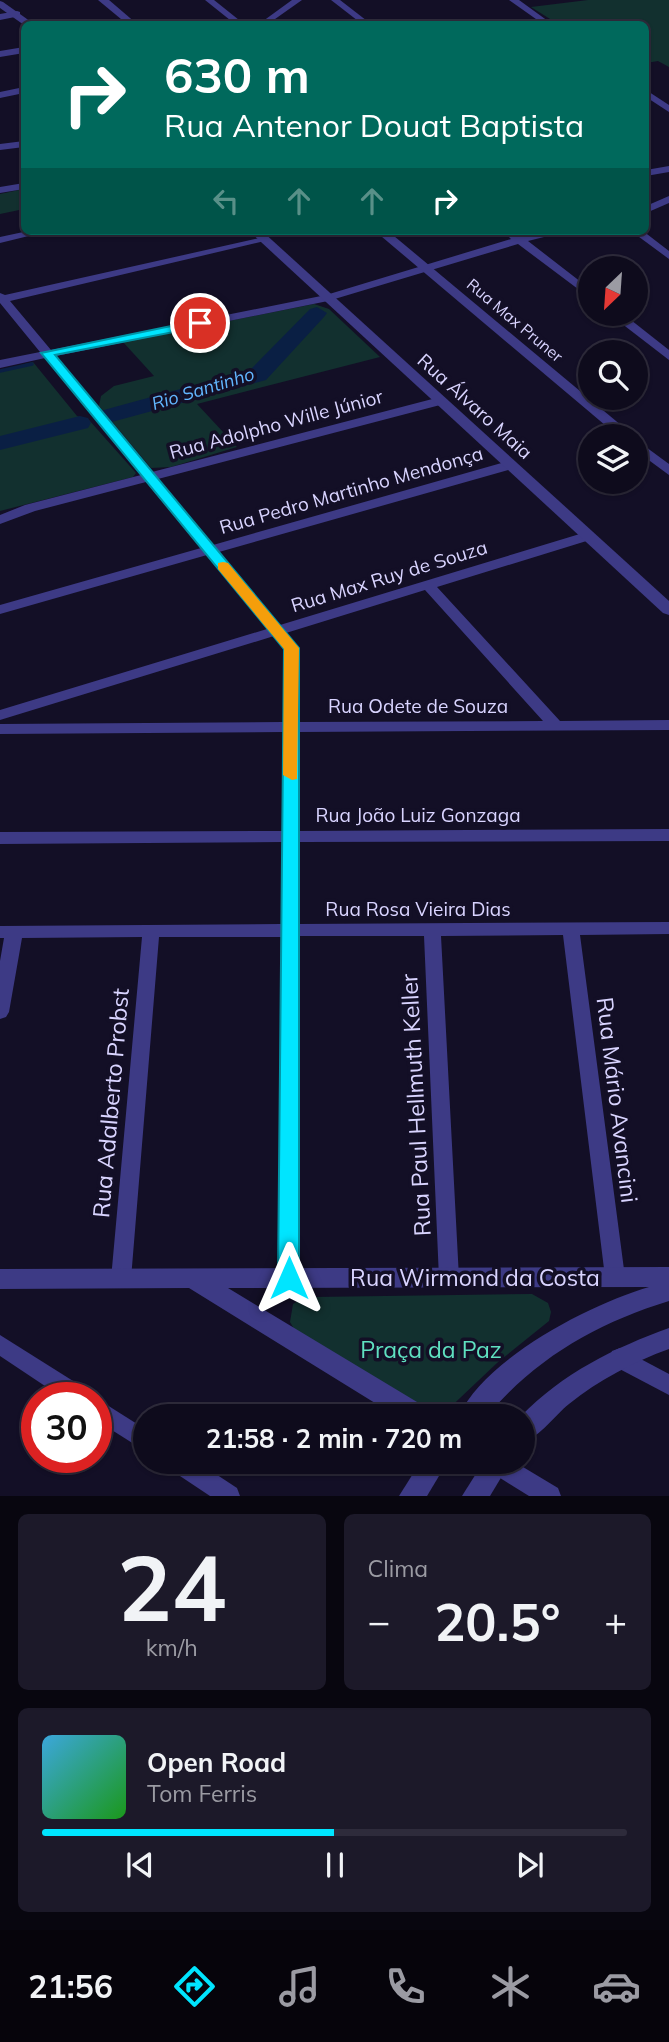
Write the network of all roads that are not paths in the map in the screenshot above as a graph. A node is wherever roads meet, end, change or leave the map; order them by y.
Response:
1 (103, 0) edge
2 (209, 0) edge
3 (298, 0) edge
4 (335, 0) edge
5 (513, 0) edge
6 (0, 4) edge
7 (17, 14) junction
8 (0, 17) edge
9 (25, 21) edge
10 (128, 21) edge
11 (236, 21) edge
12 (267, 21) edge
13 (363, 21) edge
14 (544, 21) edge
15 (21, 50) edge
16 (0, 54) edge
17 (21, 91) edge
18 (0, 95) edge
19 (649, 95) edge
20 (669, 109) edge
21 (21, 144) edge
22 (0, 147) edge
23 (669, 169) edge
24 (649, 172) edge
25 (21, 186) edge
26 (0, 190) edge
27 (669, 199) edge
28 (649, 209) edge
29 (24, 235) edge
30 (260, 235) edge
31 (386, 235) edge
32 (513, 235) edge
33 (543, 235) edge
34 (641, 235) edge
35 (0, 240) edge
36 (519, 240) junction
37 (669, 256) edge
38 (426, 269) junction
39 (578, 286) edge
40 (1, 298) edge
41 (328, 298) junction
42 (631, 326) edge
43 (47, 353) junction
44 (669, 356) edge
45 (0, 364) edge
46 (440, 401) junction
47 (613, 424) edge
48 (648, 454) edge
49 (510, 465) junction
50 (669, 471) edge
51 (149, 477) junction
52 (0, 520) edge
53 (588, 536) junction
54 (209, 550) junction
55 (428, 584) junction
56 (0, 610) edge
57 (669, 610) edge
58 (276, 631) junction
59 (0, 715) edge
60 (669, 725) edge
61 (556, 726) junction
62 (292, 728) junction
63 (0, 729) edge
64 (669, 835) edge
65 (292, 837) junction
66 (0, 838) edge
67 (669, 928) edge
68 (571, 929) junction
69 (292, 930) junction
70 (432, 930) junction
71 (151, 931) junction
72 (7, 932) edge
73 (0, 1012) edge
74 (615, 1277) junction
75 (669, 1277) edge
76 (289, 1278) junction
77 (449, 1278) junction
78 (0, 1279) edge
79 (29, 1279) junction
80 (121, 1279) junction
81 (193, 1279) junction
82 (669, 1290) edge
83 (0, 1292) edge
84 (669, 1338) edge
85 (0, 1344) edge
86 (620, 1358) junction
87 (57, 1382) edge
88 (669, 1385) edge
89 (398, 1404) edge
90 (482, 1404) edge
91 (112, 1419) edge
92 (535, 1420) edge
93 (133, 1433) edge
94 (196, 1474) edge
95 (427, 1474) edge
96 (489, 1474) edge
97 (515, 1474) edge
98 (229, 1496) edge
99 (412, 1496) edge
100 (475, 1496) edge
101 (550, 1496) edge

1 - 10 street
2 - 11 street
3 - 12 street
4 - 13 street
5 - 14 street
6 - 7 street
7 - 8 street
7 - 9 street
15 - 16 street
17 - 18 street
19 - 20 street
21 - 22 street
23 - 24 street
25 - 26 street
27 - 28 street
29 - 35 street
30 - 40 street
30 - 41 street, Rua Álvaro Maia
31 - 38 street, Rua Max Pruner
32 - 36 street
33 - 36 street
34 - 37 street
36 - 38 street
36 - 39 street
38 - 41 street
38 - 47 street, Rua Max Pruner
40 - 43 street
41 - 43 street
41 - 46 street, Rua Álvaro Maia
42 - 44 street
43 - 45 street
43 - 51 street
46 - 49 street, Rua Álvaro Maia
46 - 51 street, Rua Adolpho Wille Júnior
48 - 50 street
49 - 53 street, Rua Álvaro Maia
49 - 54 street, Rua Pedro Martinho Mendonça
51 - 52 street, Rua Adolpho Wille Júnior
51 - 54 street
53 - 55 street, Rua Max Ruy de Souza
53 - 57 street, Rua Álvaro Maia
54 - 56 street, Rua Pedro Martinho Mendonça
54 - 58 street
55 - 58 street, Rua Max Ruy de Souza
55 - 61 street
58 - 59 street, Rua Max Ruy de Souza
58 - 62 street
60 - 61 street, Rua Odete de Souza
61 - 62 street, Rua Odete de Souza
62 - 63 street, Rua Odete de Souza
62 - 65 street
64 - 65 street, Rua João Luiz Gonzaga
65 - 66 street, Rua João Luiz Gonzaga
65 - 69 street
67 - 68 street, Rua Rosa Vieira Dias
68 - 70 street, Rua Rosa Vieira Dias
68 - 74 street, Rua Mário Avancini
69 - 70 street, Rua Rosa Vieira Dias
69 - 71 street, Rua Rosa Vieira Dias
69 - 76 street
70 - 77 street, Rua Paul Hellmuth Keller
71 - 72 street, Rua Rosa Vieira Dias
71 - 80 street, Rua Adalberto Probst
72 - 73 street
74 - 75 street, Rua Wirmond da Costa
74 - 77 street, Rua Wirmond da Costa
76 - 77 street, Rua Wirmond da Costa
76 - 81 street, Rua Wirmond da Costa
78 - 79 street, Rua Wirmond da Costa
79 - 80 street, Rua Wirmond da Costa
79 - 83 street, Rua Wirmond da Costa
80 - 81 street, Rua Wirmond da Costa
81 - 89 street
82 - 90 street
84 - 86 street
85 - 87 street
86 - 88 street
86 - 92 street
91 - 93 street
94 - 98 street
95 - 99 street
96 - 100 street
97 - 101 street

